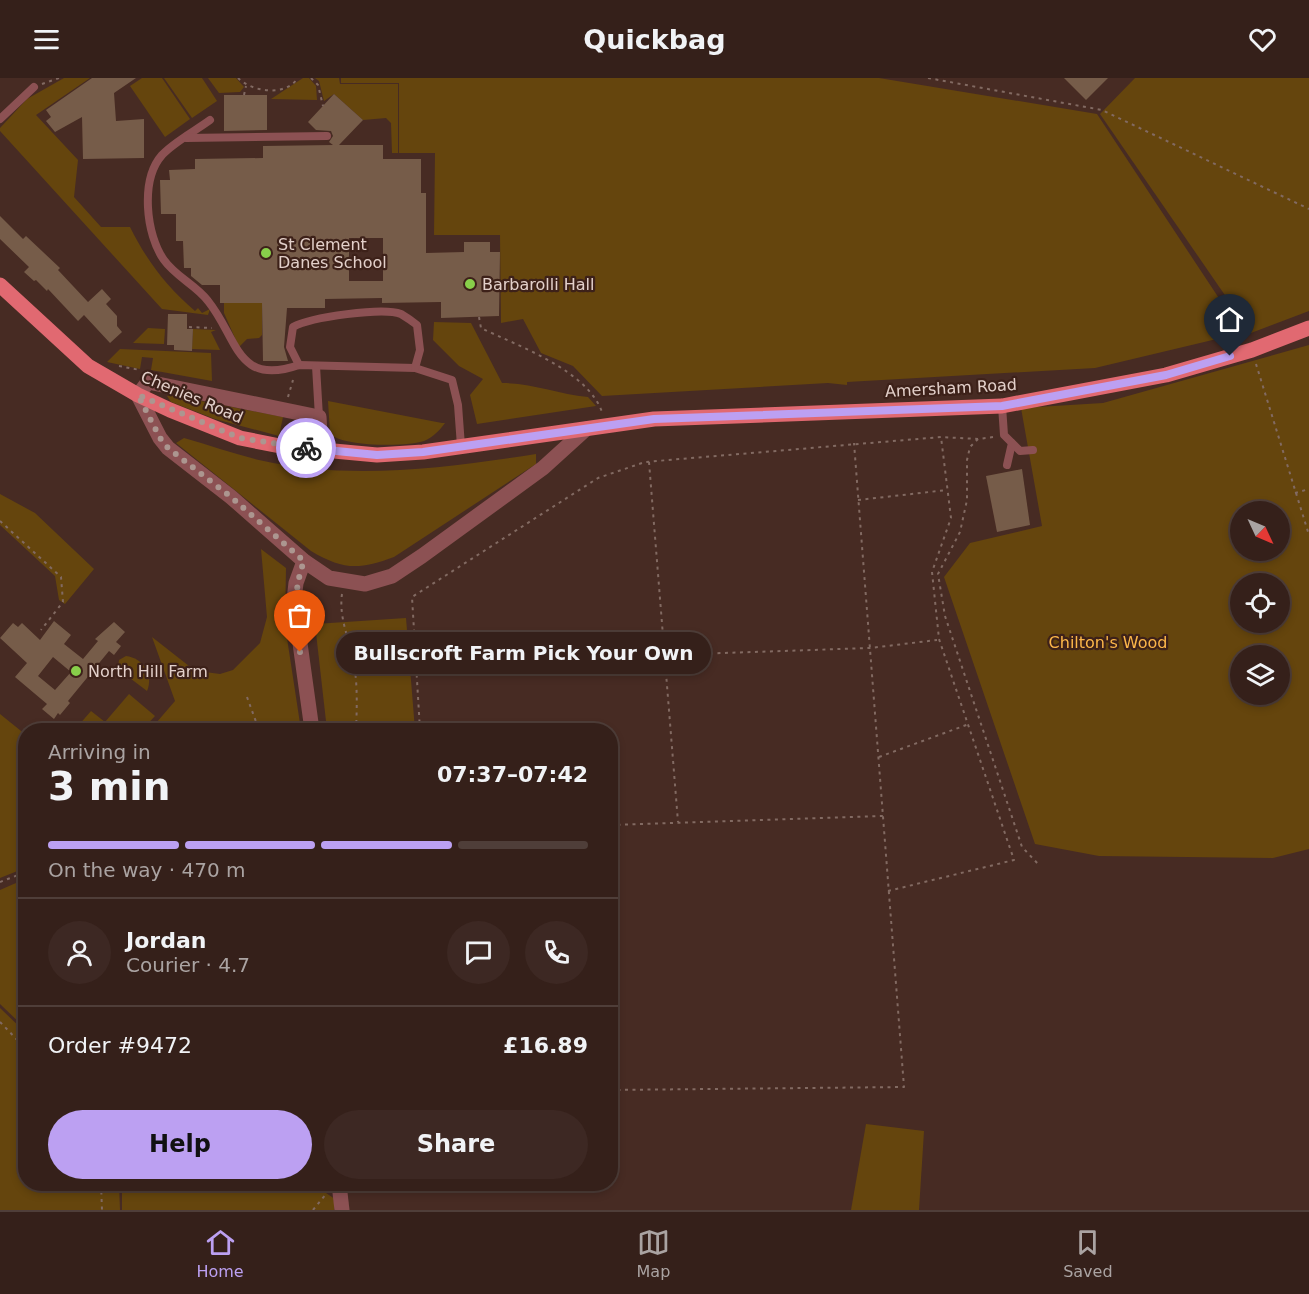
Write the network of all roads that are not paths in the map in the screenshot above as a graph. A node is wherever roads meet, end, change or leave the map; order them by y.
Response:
1 (34, 87) road end
2 (0, 119) edge
3 (210, 120) dead end
4 (327, 136) dead end
5 (186, 138) junction
6 (1, 288) edge
7 (1309, 328) edge
8 (299, 364) junction
9 (316, 366) junction
10 (415, 368) junction
11 (138, 395) junction
12 (1002, 406) junction
13 (319, 417) junction
14 (586, 429) junction
15 (1012, 443) junction
16 (461, 446) junction
17 (321, 450) junction
18 (1033, 450) dead end
19 (1007, 465) dead end
20 (304, 561) junction
21 (311, 723) edge
22 (340, 1191) edge
23 (342, 1210) edge

1 - 2 lane
3 - 5 lane
4 - 5 lane
5 - 8 lane
6 - 11 main road, Chenies Road
7 - 12 main road, Amersham Road
8 - 9 lane
8 - 10 lane
9 - 10 lane
9 - 13 lane
10 - 16 lane
11 - 13 street
11 - 17 main road, Chenies Road
11 - 20 street
12 - 14 main road, Amersham Road
12 - 15 lane
13 - 17 street
14 - 16 main road, Chenies Road
14 - 20 street
15 - 18 lane
15 - 19 lane
16 - 17 main road, Chenies Road
20 - 21 street
22 - 23 street

